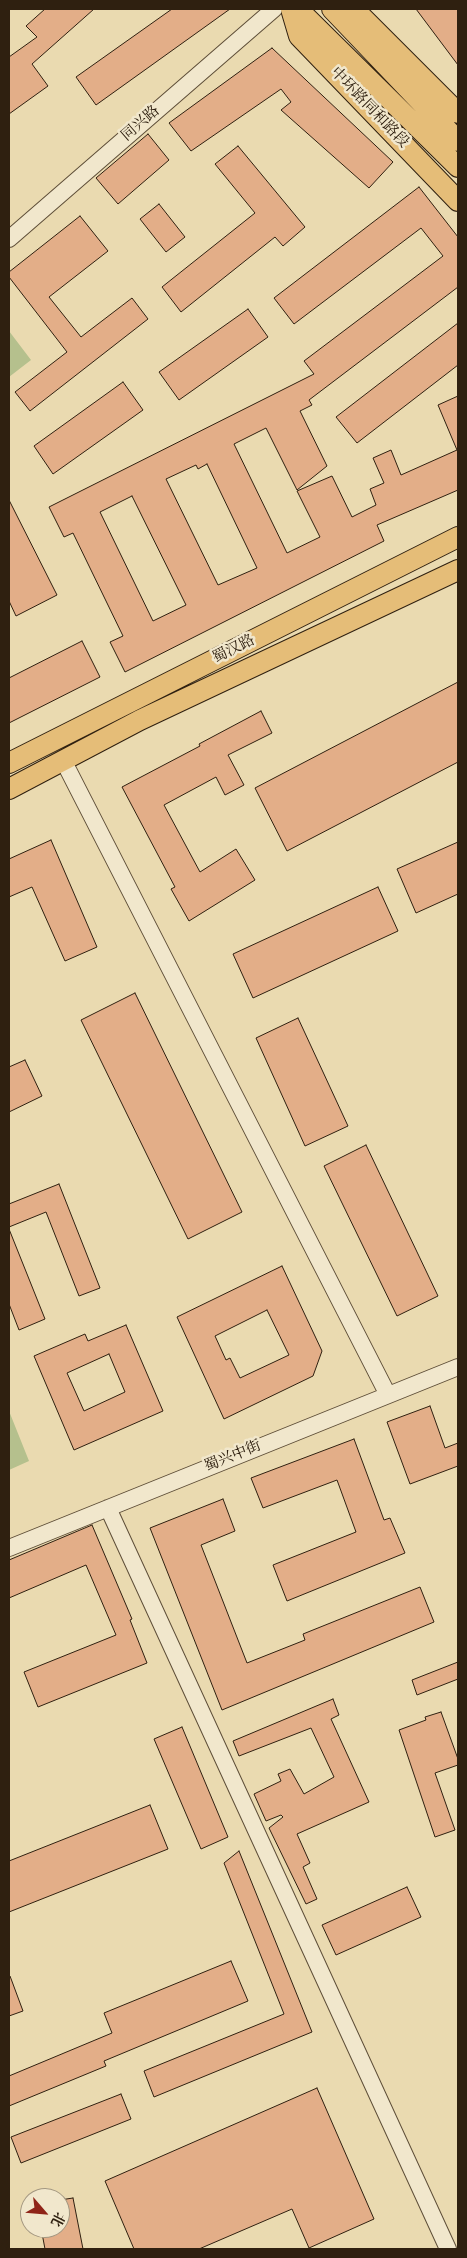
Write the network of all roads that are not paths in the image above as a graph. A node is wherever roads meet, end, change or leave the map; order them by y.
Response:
1 (274, 9) edge
2 (291, 9) edge
3 (298, 9) edge
4 (332, 9) edge
5 (354, 9) edge
6 (458, 113) edge
7 (458, 141) edge
8 (458, 167) edge
9 (458, 202) edge
10 (9, 239) edge
11 (458, 537) edge
12 (458, 570) edge
13 (63, 760) junction
14 (9, 763) edge
15 (9, 789) edge
16 (458, 1367) edge
17 (388, 1395) junction
18 (108, 1508) junction
19 (9, 1548) edge
20 (448, 2249) edge

1 - 10 street, 同兴路
2 - 9 main road, 中环路同和路段
3 - 8 main road
4 - 7 main road
5 - 6 main road
11 - 14 main road, 蜀汉路
12 - 13 main road, 蜀汉路
13 - 15 main road, 蜀汉路
13 - 17 street
16 - 17 street, 蜀兴中街
17 - 18 street, 蜀兴中街
18 - 19 street, 蜀兴中街
18 - 20 street

